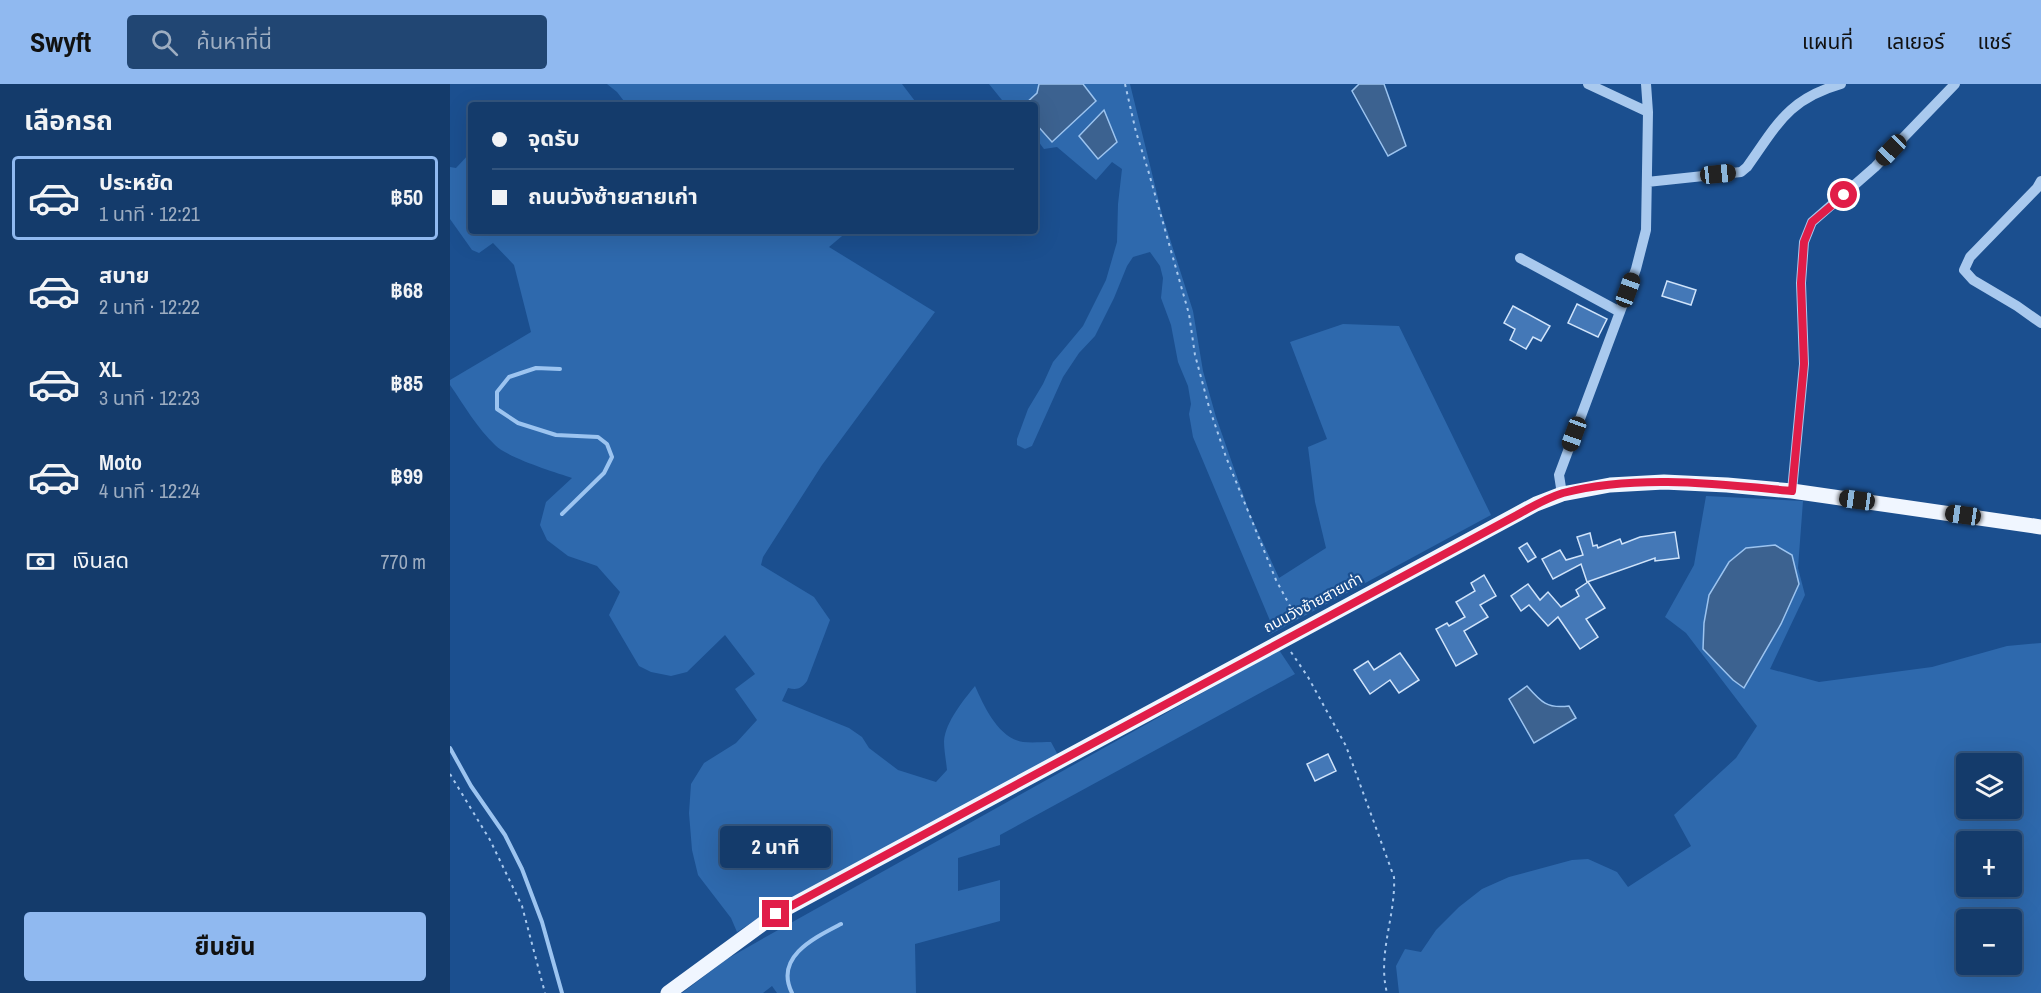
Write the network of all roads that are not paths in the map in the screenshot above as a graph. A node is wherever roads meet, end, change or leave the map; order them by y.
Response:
1 (1588, 84) edge
2 (1646, 84) edge
3 (1841, 84) edge
4 (1955, 84) edge
5 (1648, 112) junction
6 (2041, 181) edge
7 (1647, 182) junction
8 (1520, 258) dead end
9 (1620, 312) junction
10 (2041, 323) edge
11 (1792, 491) junction
12 (1562, 494) junction
13 (2041, 527) edge
14 (668, 993) edge

1 - 5 street
2 - 5 street
3 - 7 street
4 - 11 street
5 - 7 street
6 - 10 street
7 - 9 street
8 - 9 street
9 - 12 street
11 - 12 main road, ถนนวังซ้ายสายเก่า
11 - 13 main road, ถนนวังซ้ายสายเก่า
12 - 14 main road, ถนนวังซ้ายสายเก่า

